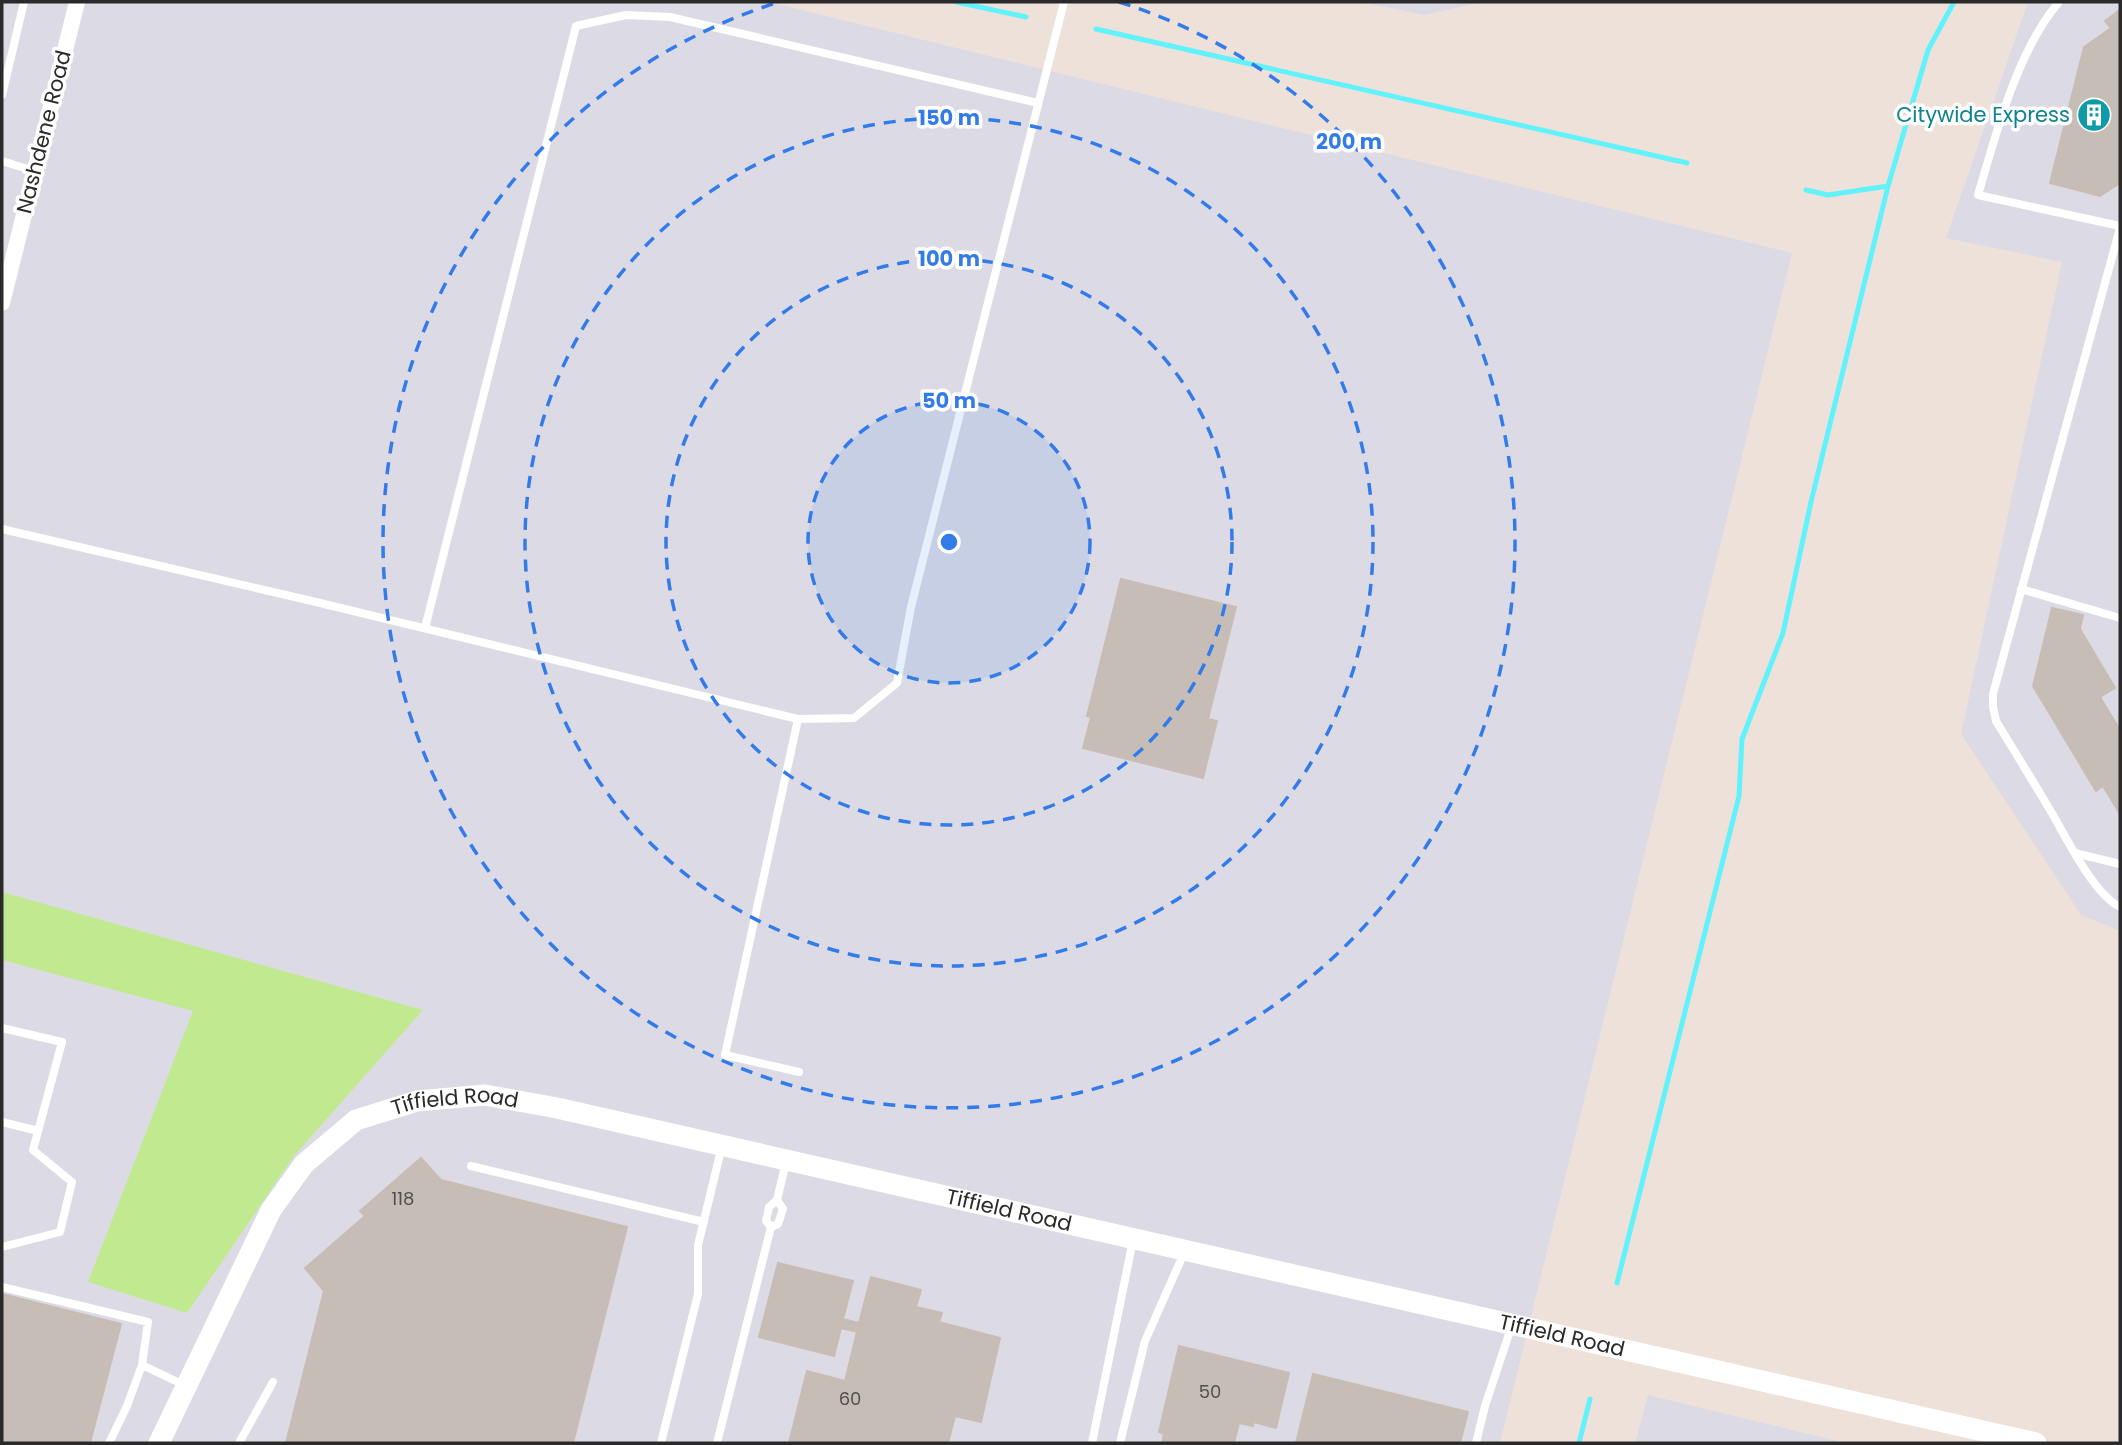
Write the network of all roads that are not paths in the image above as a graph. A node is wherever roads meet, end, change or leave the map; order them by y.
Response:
1 (24, 2) edge
2 (77, 2) edge
3 (1064, 2) edge
4 (2059, 2) edge
5 (2, 48) edge
6 (13, 51) junction
7 (2, 95) edge
8 (1038, 103) junction
9 (2, 161) edge
10 (34, 171) junction
11 (2120, 227) edge
12 (2, 303) edge
13 (2, 529) edge
14 (2021, 589) junction
15 (2120, 618) edge
16 (425, 628) junction
17 (798, 719) junction
18 (2075, 853) junction
19 (2120, 864) edge
20 (2120, 907) edge
21 (2, 1028) edge
22 (799, 1072) dead end
23 (2, 1122) edge
24 (38, 1131) junction
25 (723, 1145) junction
26 (787, 1160) junction
27 (471, 1166) dead end
28 (777, 1200) junction
29 (704, 1222) junction
30 (771, 1227) junction
31 (1133, 1238) junction
32 (2, 1247) edge
33 (1186, 1250) junction
34 (2, 1287) edge
35 (1512, 1325) junction
36 (142, 1365) junction
37 (273, 1382) dead end
38 (186, 1386) junction
39 (108, 1443) edge
40 (159, 1443) edge
41 (239, 1443) edge
42 (661, 1443) edge
43 (717, 1443) edge
44 (1091, 1443) edge
45 (1120, 1443) edge
46 (1476, 1443) edge
47 (2036, 1443) edge

1 - 6 lane
2 - 10 street, Nashdene Road
3 - 8 lane
4 - 11 lane
5 - 6 lane
6 - 7 lane
8 - 16 lane
8 - 17 lane
9 - 10 lane
10 - 12 street, Nashdene Road
11 - 14 lane
13 - 16 lane
14 - 15 lane
14 - 18 lane
16 - 17 lane
17 - 22 lane
18 - 19 lane
18 - 20 lane
21 - 24 lane
23 - 24 lane
24 - 32 lane
25 - 26 street, Tiffield Road
25 - 29 lane
25 - 38 street, Tiffield Road
26 - 28 lane
26 - 31 street, Tiffield Road
27 - 29 lane
28 - 30 lane
28 - 30 lane
29 - 42 lane
30 - 43 lane
31 - 33 street, Tiffield Road
31 - 44 lane
33 - 35 street, Tiffield Road
33 - 45 lane
34 - 36 lane
35 - 46 lane
35 - 47 street, Tiffield Road
36 - 38 lane
36 - 39 lane
37 - 41 lane
38 - 40 street, Tiffield Road

